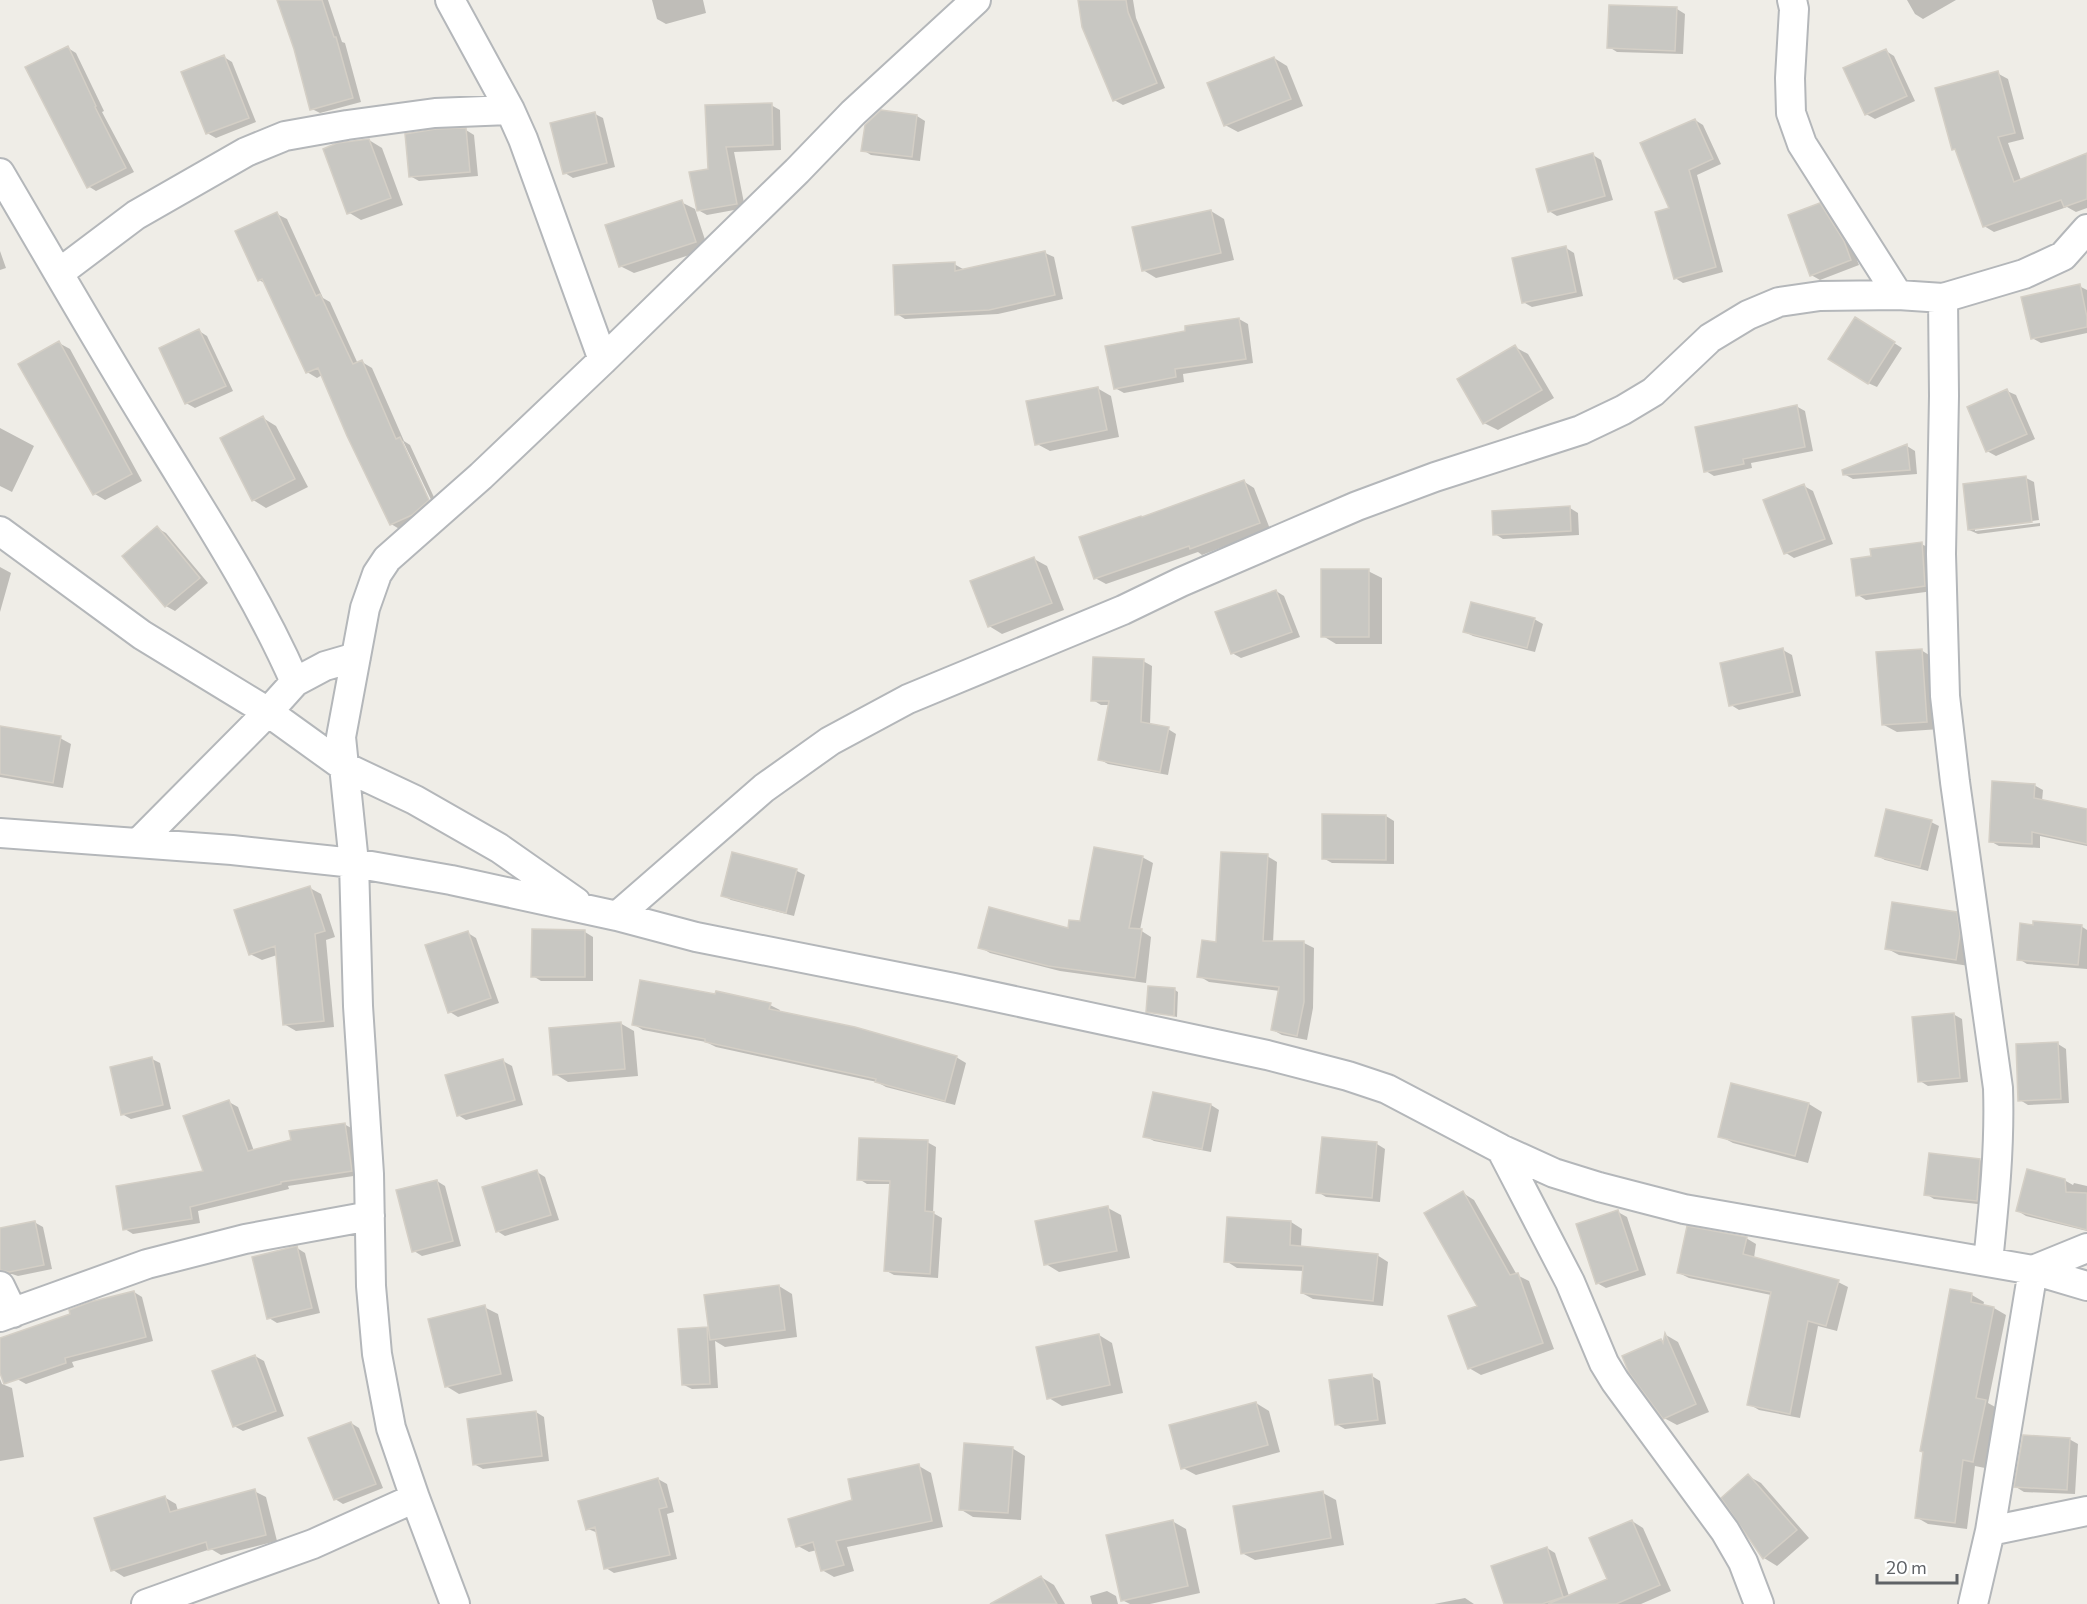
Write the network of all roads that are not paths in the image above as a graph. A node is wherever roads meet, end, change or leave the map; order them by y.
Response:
1 (976, 0) edge
2 (1792, 0) edge
3 (457, 5) edge
4 (510, 110) junction
5 (0, 173) edge
6 (2087, 229) edge
7 (59, 273) junction
8 (1898, 295) junction
9 (1942, 298) junction
10 (603, 360) junction
11 (0, 531) edge
12 (356, 657) junction
13 (295, 682) junction
14 (268, 712) junction
15 (343, 766) junction
16 (0, 832) edge
17 (139, 842) junction
18 (354, 863) junction
19 (585, 909) junction
20 (617, 916) junction
21 (1501, 1149) junction
22 (370, 1216) junction
23 (2087, 1248) edge
24 (1988, 1262) junction
25 (2033, 1270) junction
26 (0, 1286) edge
27 (2087, 1286) edge
28 (6, 1315) edge
29 (415, 1498) junction
30 (2087, 1511) edge
31 (1990, 1531) junction
32 (146, 1604) edge
33 (455, 1604) edge
34 (1759, 1604) edge
35 (1972, 1604) edge

1 - 10 street
2 - 8 street
3 - 4 street
4 - 7 street
4 - 10 street
5 - 7 street
6 - 9 street
7 - 13 street
8 - 9 street
8 - 20 street
9 - 24 street
10 - 12 street
11 - 14 street
12 - 13 street
12 - 15 street
13 - 14 street
14 - 15 street
14 - 17 street
15 - 18 street
15 - 19 street
16 - 17 street
17 - 18 street
18 - 19 street
18 - 22 street
19 - 20 street
20 - 21 street
21 - 24 street
21 - 34 street
22 - 28 street
22 - 29 street
23 - 25 street
24 - 25 street
25 - 27 street
25 - 31 street
26 - 28 street
29 - 32 street
29 - 33 street
30 - 31 street
31 - 35 street

